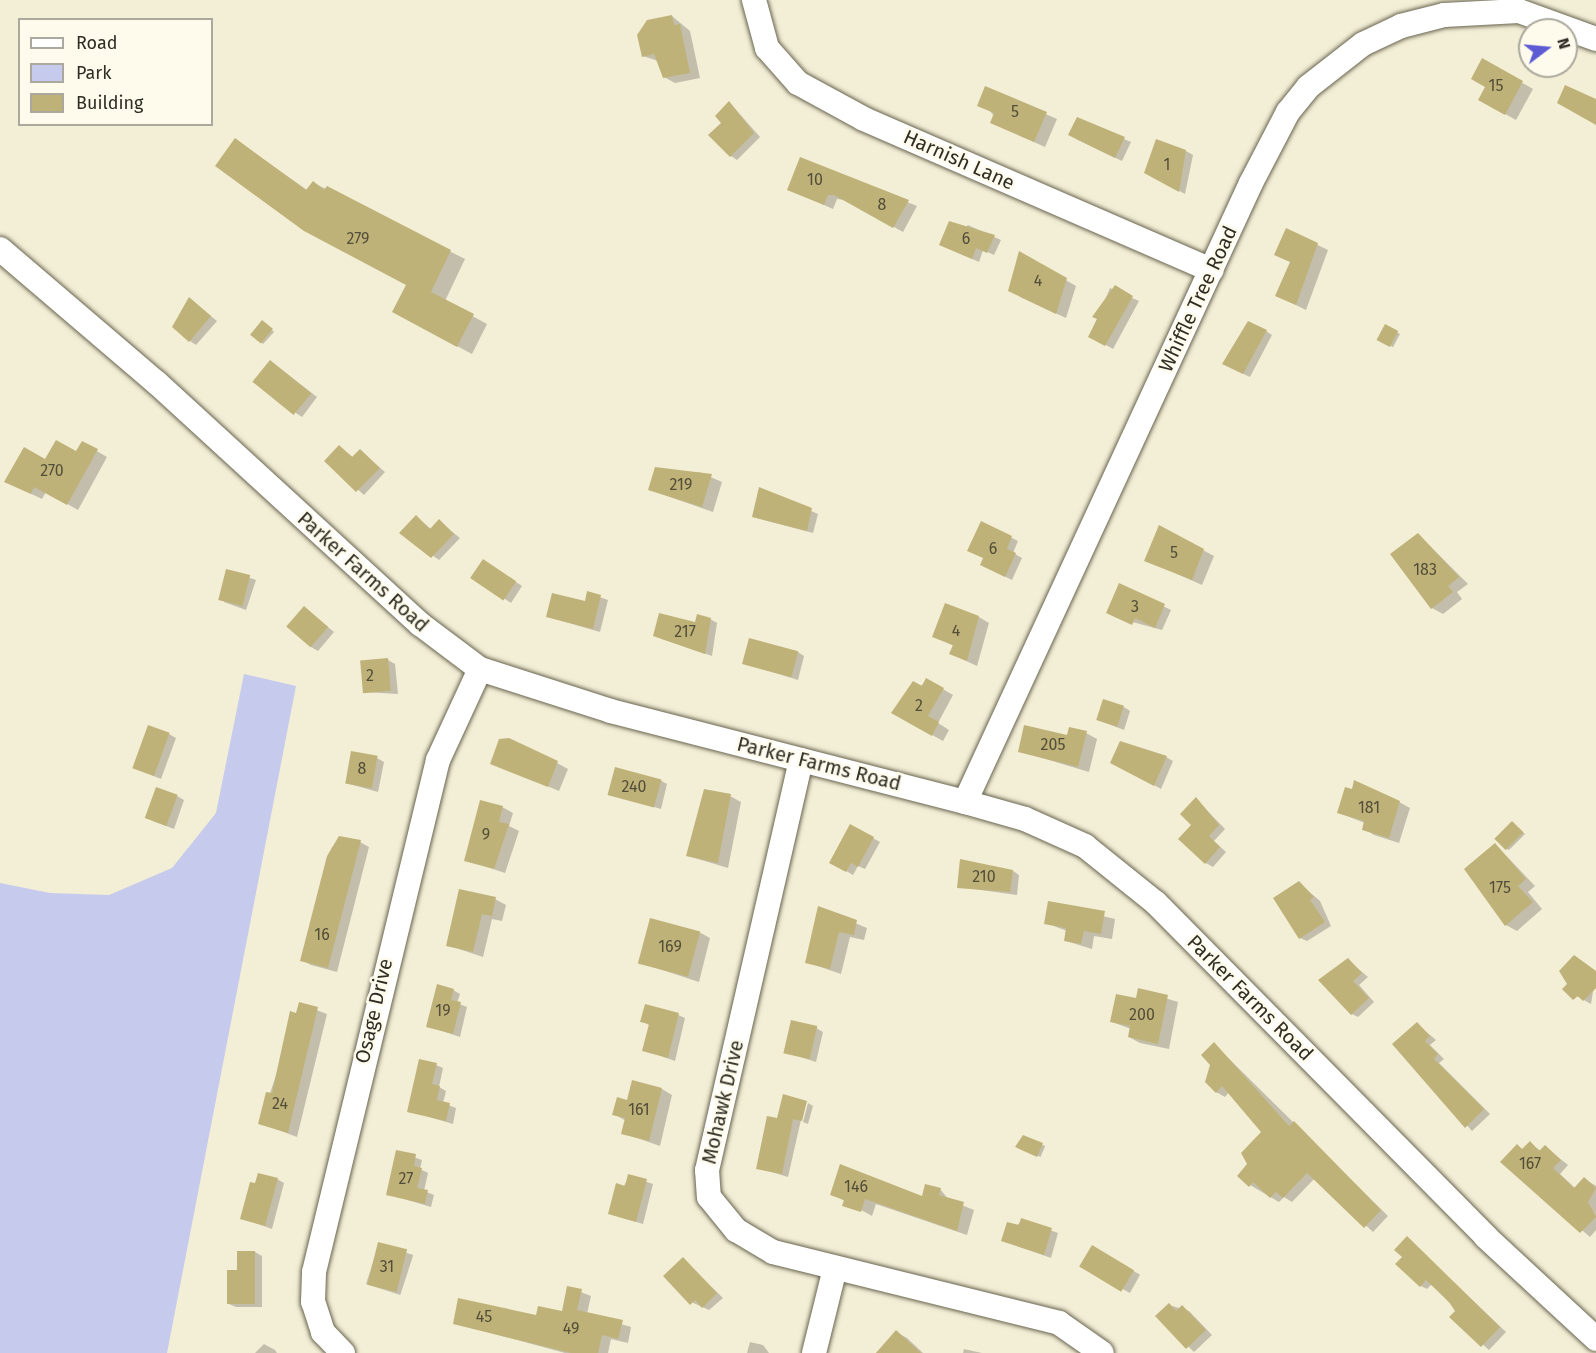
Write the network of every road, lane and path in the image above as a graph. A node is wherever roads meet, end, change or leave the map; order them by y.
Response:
1 (754, 0) edge
2 (1596, 39) edge
3 (0, 249) edge
4 (1212, 270) junction
5 (480, 669) junction
6 (801, 760) junction
7 (965, 802) junction
8 (835, 1268) junction
9 (1596, 1339) edge
10 (343, 1353) edge
11 (814, 1353) edge
12 (1102, 1353) edge

1 - 4 street, Harnish Lane
2 - 4 street, Whiffle Tree Road
3 - 5 street, Parker Farms Road
4 - 7 street, Whiffle Tree Road
5 - 6 street, Parker Farms Road
5 - 10 street, Osage Drive
6 - 7 street, Parker Farms Road
6 - 8 street, Mohawk Drive
7 - 9 street, Parker Farms Road
8 - 11 street
8 - 12 street, Mohawk Drive

